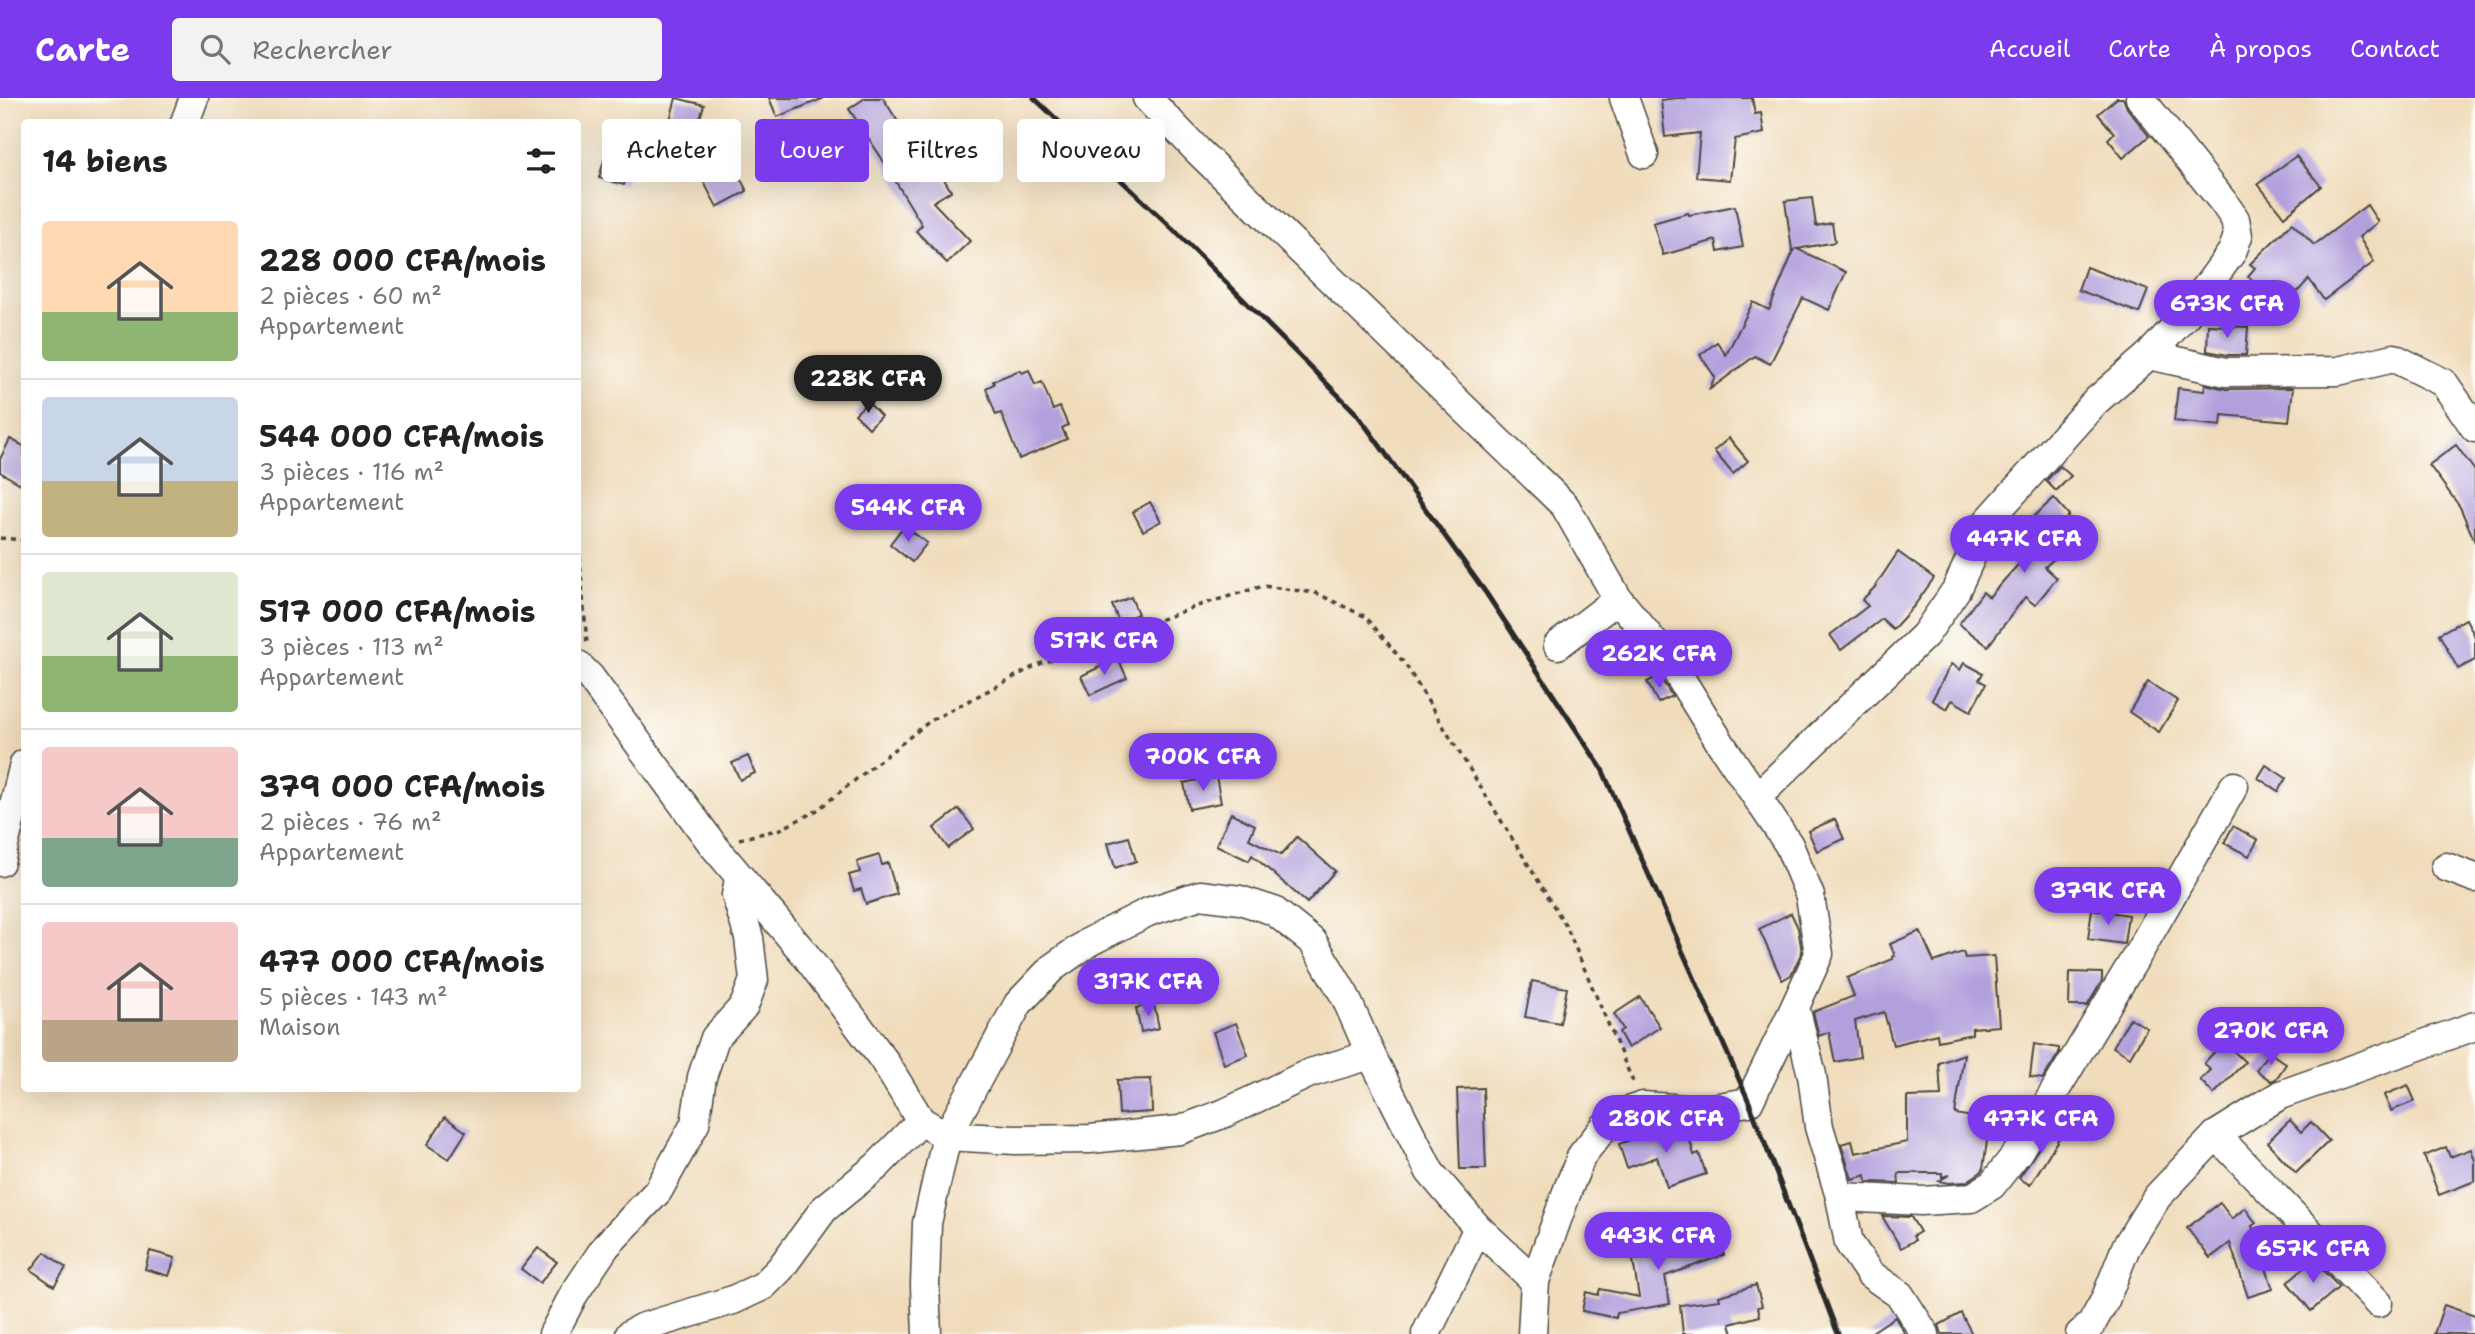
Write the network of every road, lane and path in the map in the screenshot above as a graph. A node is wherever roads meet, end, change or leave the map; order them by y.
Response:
1 (194, 98) edge
2 (1147, 98) edge
3 (1624, 98) edge
4 (2140, 98) edge
5 (186, 119) edge
6 (1644, 154) dead end
7 (2149, 355) junction
8 (2475, 428) edge
9 (0, 538) edge
10 (21, 540) edge
11 (1618, 599) junction
12 (581, 604) edge
13 (1558, 645) dead end
14 (584, 671) edge
15 (21, 776) edge
16 (2234, 786) dead end
17 (1757, 797) junction
18 (713, 845) junction
19 (0, 862) edge
20 (2446, 867) dead end
21 (2475, 878) edge
22 (739, 879) junction
23 (1795, 1007) junction
24 (2475, 1026) edge
25 (1371, 1055) junction
26 (1643, 1106) junction
27 (921, 1121) junction
28 (2216, 1135) junction
29 (947, 1136) junction
30 (1840, 1197) junction
31 (1478, 1228) junction
32 (1535, 1281) junction
33 (2378, 1303) dead end
34 (638, 1332) edge
35 (553, 1334) edge
36 (928, 1334) edge
37 (1426, 1334) edge
38 (1532, 1334) edge
39 (1924, 1334) edge
40 (2080, 1334) edge

1 - 5 street
2 - 11 street
3 - 6 street
4 - 7 street
7 - 8 street
7 - 17 street
9 - 10 path
11 - 13 street
11 - 17 street
12 - 14 path
14 - 18 street
15 - 19 street
16 - 30 street
17 - 23 street
18 - 22 street
18 - 26 path
20 - 21 street
22 - 27 street
22 - 35 street
23 - 26 street
23 - 30 street
24 - 28 street
25 - 29 street
25 - 29 street
25 - 31 street
26 - 32 street
27 - 29 street
27 - 34 street
28 - 33 street
28 - 40 street
29 - 36 street
30 - 39 street
31 - 32 street
31 - 37 street
32 - 38 street

